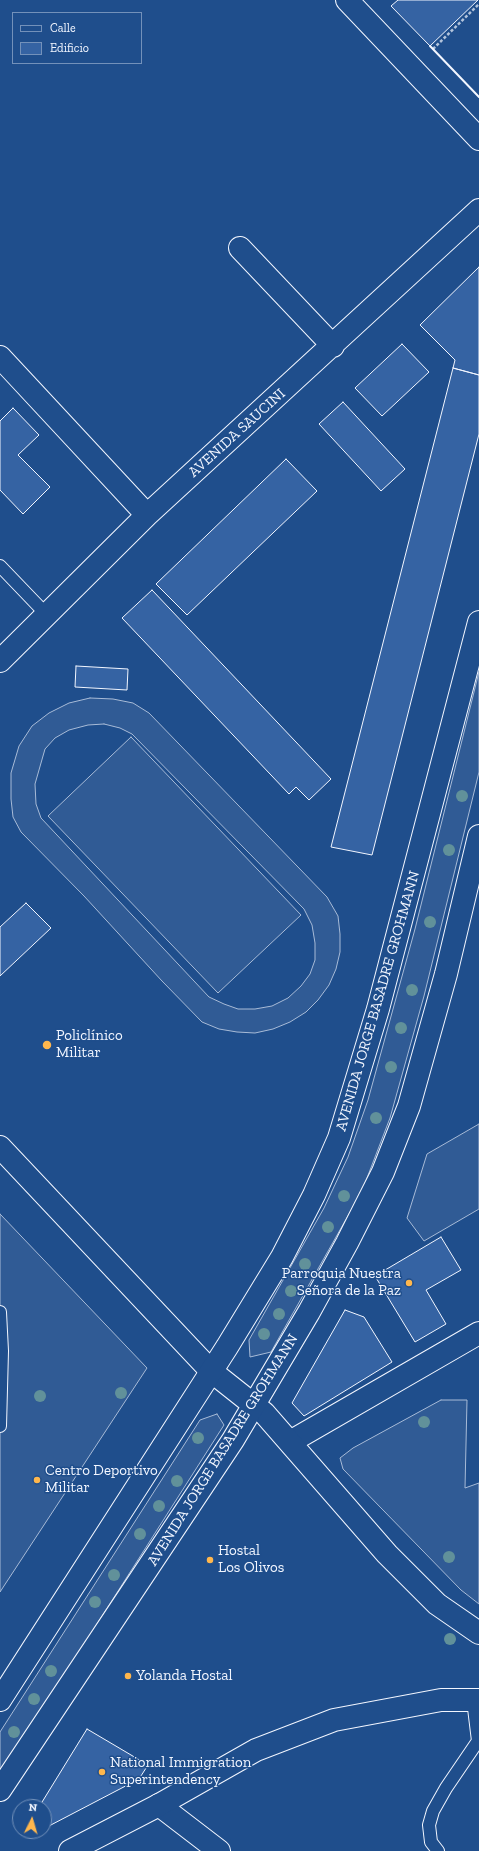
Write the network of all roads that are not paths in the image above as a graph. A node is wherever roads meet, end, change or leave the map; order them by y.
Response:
1 (347, 0) edge
2 (479, 139) edge
3 (479, 210) edge
4 (240, 248) dead end
5 (333, 346) junction
6 (0, 357) edge
7 (147, 515) junction
8 (0, 566) edge
9 (47, 615) junction
10 (479, 622) edge
11 (0, 661) edge
12 (479, 836) edge
13 (0, 1147) edge
14 (0, 1312) edge
15 (479, 1333) edge
16 (211, 1371) junction
17 (254, 1405) junction
18 (0, 1426) edge
19 (290, 1442) junction
20 (479, 1633) edge
21 (0, 1700) edge
22 (476, 1700) edge
23 (0, 1790) edge
24 (159, 1805) junction
25 (70, 1851) edge
26 (219, 1851) edge
27 (438, 1851) edge

1 - 2 main road
3 - 5 main road, AVENIDA SAUCINI
4 - 5 main road
5 - 7 main road, AVENIDA SAUCINI
6 - 7 main road
7 - 9 main road, AVENIDA SAUCINI
8 - 9 lane
9 - 11 main road, AVENIDA SAUCINI
10 - 16 main road, AVENIDA JORGE BASADRE GROHMANN
12 - 17 main road, AVENIDA JORGE BASADRE GROHMANN
13 - 16 main road
14 - 18 lane
15 - 19 main road
16 - 17 main road
16 - 21 main road, AVENIDA JORGE BASADRE GROHMANN
17 - 19 main road
17 - 23 main road, AVENIDA JORGE BASADRE GROHMANN
19 - 20 main road
22 - 24 main road
22 - 27 lane
24 - 25 main road
24 - 26 main road

